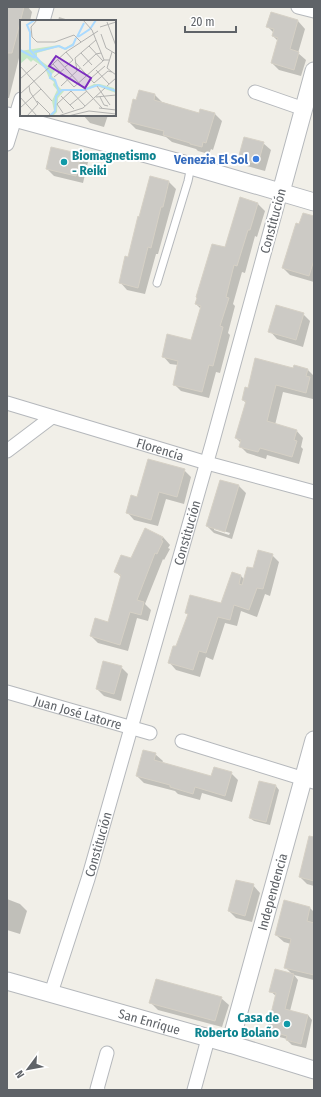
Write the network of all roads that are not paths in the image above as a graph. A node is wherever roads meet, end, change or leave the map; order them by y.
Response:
1 (46, 7) edge
2 (298, 7) edge
3 (314, 12) edge
4 (43, 20) edge
5 (314, 70) edge
6 (254, 92) dead end
7 (20, 101) edge
8 (304, 109) junction
9 (11, 117) edge
10 (7, 144) edge
11 (191, 166) junction
12 (281, 192) junction
13 (314, 202) edge
14 (157, 283) dead end
15 (7, 403) edge
16 (52, 417) junction
17 (7, 451) edge
18 (207, 463) junction
19 (314, 492) edge
20 (7, 692) edge
21 (131, 728) junction
22 (150, 733) dead end
23 (314, 740) edge
24 (182, 741) dead end
25 (309, 781) edge
26 (7, 981) edge
27 (51, 993) junction
28 (208, 1039) junction
29 (230, 1044) junction
30 (107, 1053) dead end
31 (314, 1070) edge
32 (98, 1090) edge
33 (194, 1090) edge

1 - 4 street
2 - 3 street
5 - 8 street, Constitución
6 - 8 street
7 - 9 street
8 - 12 street, Constitución
9 - 10 street
9 - 11 street
11 - 12 street
11 - 14 lane
12 - 13 street
12 - 18 street, Constitución
15 - 16 street, Florencia
16 - 17 street
16 - 18 street, Florencia
18 - 19 street, Florencia
18 - 21 street, Constitución
20 - 21 street, Juan José Latorre
21 - 22 street, Juan José Latorre
21 - 27 street, Constitución
23 - 25 street, Independencia
24 - 25 street
25 - 29 street, Independencia
26 - 27 street, San Enrique
27 - 28 street, San Enrique
28 - 29 street, San Enrique
28 - 33 street
29 - 31 street, San Enrique
30 - 32 street

